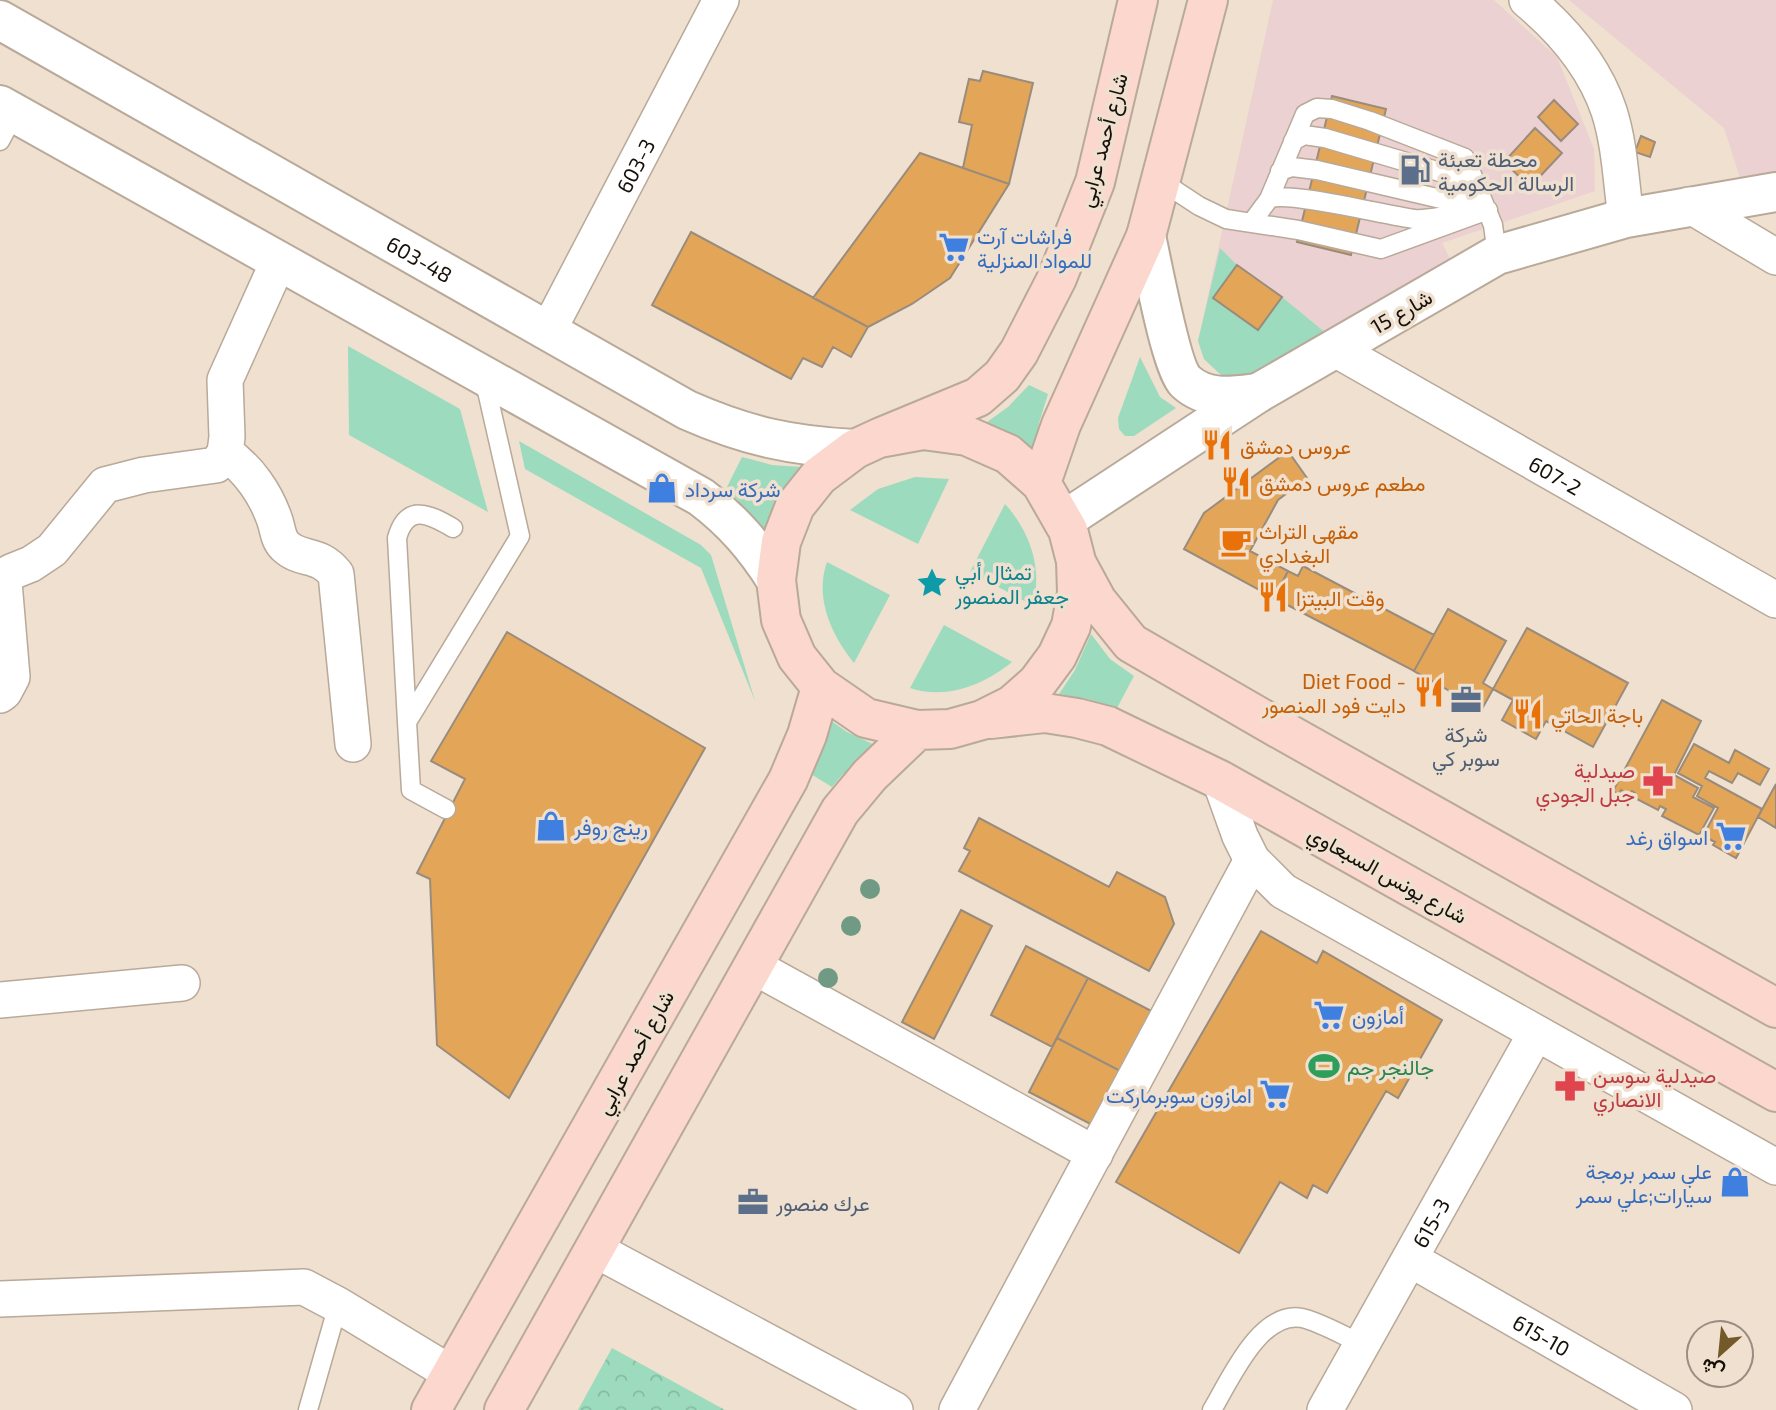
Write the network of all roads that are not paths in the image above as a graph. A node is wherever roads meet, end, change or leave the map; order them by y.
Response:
1 (721, 0) edge
2 (1138, 0) edge
3 (1208, 0) edge
4 (1527, 0) edge
5 (0, 20) edge
6 (5, 119) edge
7 (1293, 141) junction
8 (1280, 170) junction
9 (1161, 181) junction
10 (1776, 192) edge
11 (1269, 199) junction
12 (1689, 205) junction
13 (1488, 210) junction
14 (1626, 218) junction
15 (1252, 222) junction
16 (1146, 236) junction
17 (1497, 255) junction
18 (1776, 257) edge
19 (279, 260) junction
20 (548, 331) junction
21 (1335, 349) junction
22 (484, 374) junction
23 (1258, 393) junction
24 (867, 443) junction
25 (225, 453) junction
26 (1041, 483) junction
27 (1063, 521) junction
28 (453, 528) dead end
29 (1076, 561) junction
30 (776, 580) junction
31 (1776, 600) edge
32 (821, 687) junction
33 (0, 695) edge
34 (982, 720) junction
35 (407, 722) junction
36 (917, 730) junction
37 (354, 744) dead end
38 (1220, 780) junction
39 (446, 808) dead end
40 (1252, 860) junction
41 (753, 966) junction
42 (182, 983) dead end
43 (0, 1000) edge
44 (1776, 1008) edge
45 (1536, 1033) junction
46 (1776, 1092) edge
47 (1094, 1154) junction
48 (1776, 1167) edge
49 (594, 1249) junction
50 (1410, 1259) junction
51 (0, 1299) edge
52 (338, 1305) junction
53 (1362, 1344) junction
54 (452, 1374) junction
55 (308, 1410) edge
56 (431, 1410) edge
57 (504, 1410) edge
58 (895, 1410) edge
59 (957, 1410) edge
60 (1212, 1410) edge
61 (1325, 1410) edge
62 (1674, 1410) edge

1 - 20 street, 603-3
2 - 24 main road, شارع أحمد عرابي
3 - 9 main road
4 - 14 street
5 - 20 street, 603-48
6 - 19 street
7 - 8 lane
7 - 13 lane
7 - 13 lane
8 - 11 lane
8 - 13 lane
9 - 15 lane
9 - 16 main road
10 - 12 street, شارع 15
11 - 13 lane
11 - 15 lane
12 - 14 street, شارع 15
12 - 18 street
13 - 15 lane
13 - 17 lane
14 - 17 street, شارع 15
16 - 23 street
16 - 26 main road
17 - 21 street, شارع 15
19 - 22 street
19 - 25 street
20 - 24 street, 603-48
21 - 23 street, شارع 15
21 - 31 street, 607-2
22 - 30 street
22 - 35 lane
23 - 27 street, شارع 15
24 - 26 main road
24 - 30 main road
25 - 33 street
25 - 37 street
26 - 27 main road
27 - 29 main road
28 - 35 lane
29 - 34 main road
29 - 44 main road
30 - 32 main road
32 - 36 main road
32 - 54 main road, شارع أحمد عرابي
34 - 36 main road
34 - 38 main road, شارع يونس السبعاوي
35 - 39 lane
36 - 41 main road
38 - 40 street
38 - 46 main road, شارع يونس السبعاوي
40 - 45 street
40 - 47 street
41 - 47 street
41 - 49 main road
42 - 43 street
45 - 48 street
45 - 50 street, 615-3
47 - 59 street
49 - 57 main road
49 - 58 street
50 - 53 street, 615-3
50 - 62 street, 615-10
51 - 52 street
52 - 54 street
52 - 55 lane
53 - 60 lane
53 - 61 street, 615-3
54 - 56 main road, شارع أحمد عرابي

